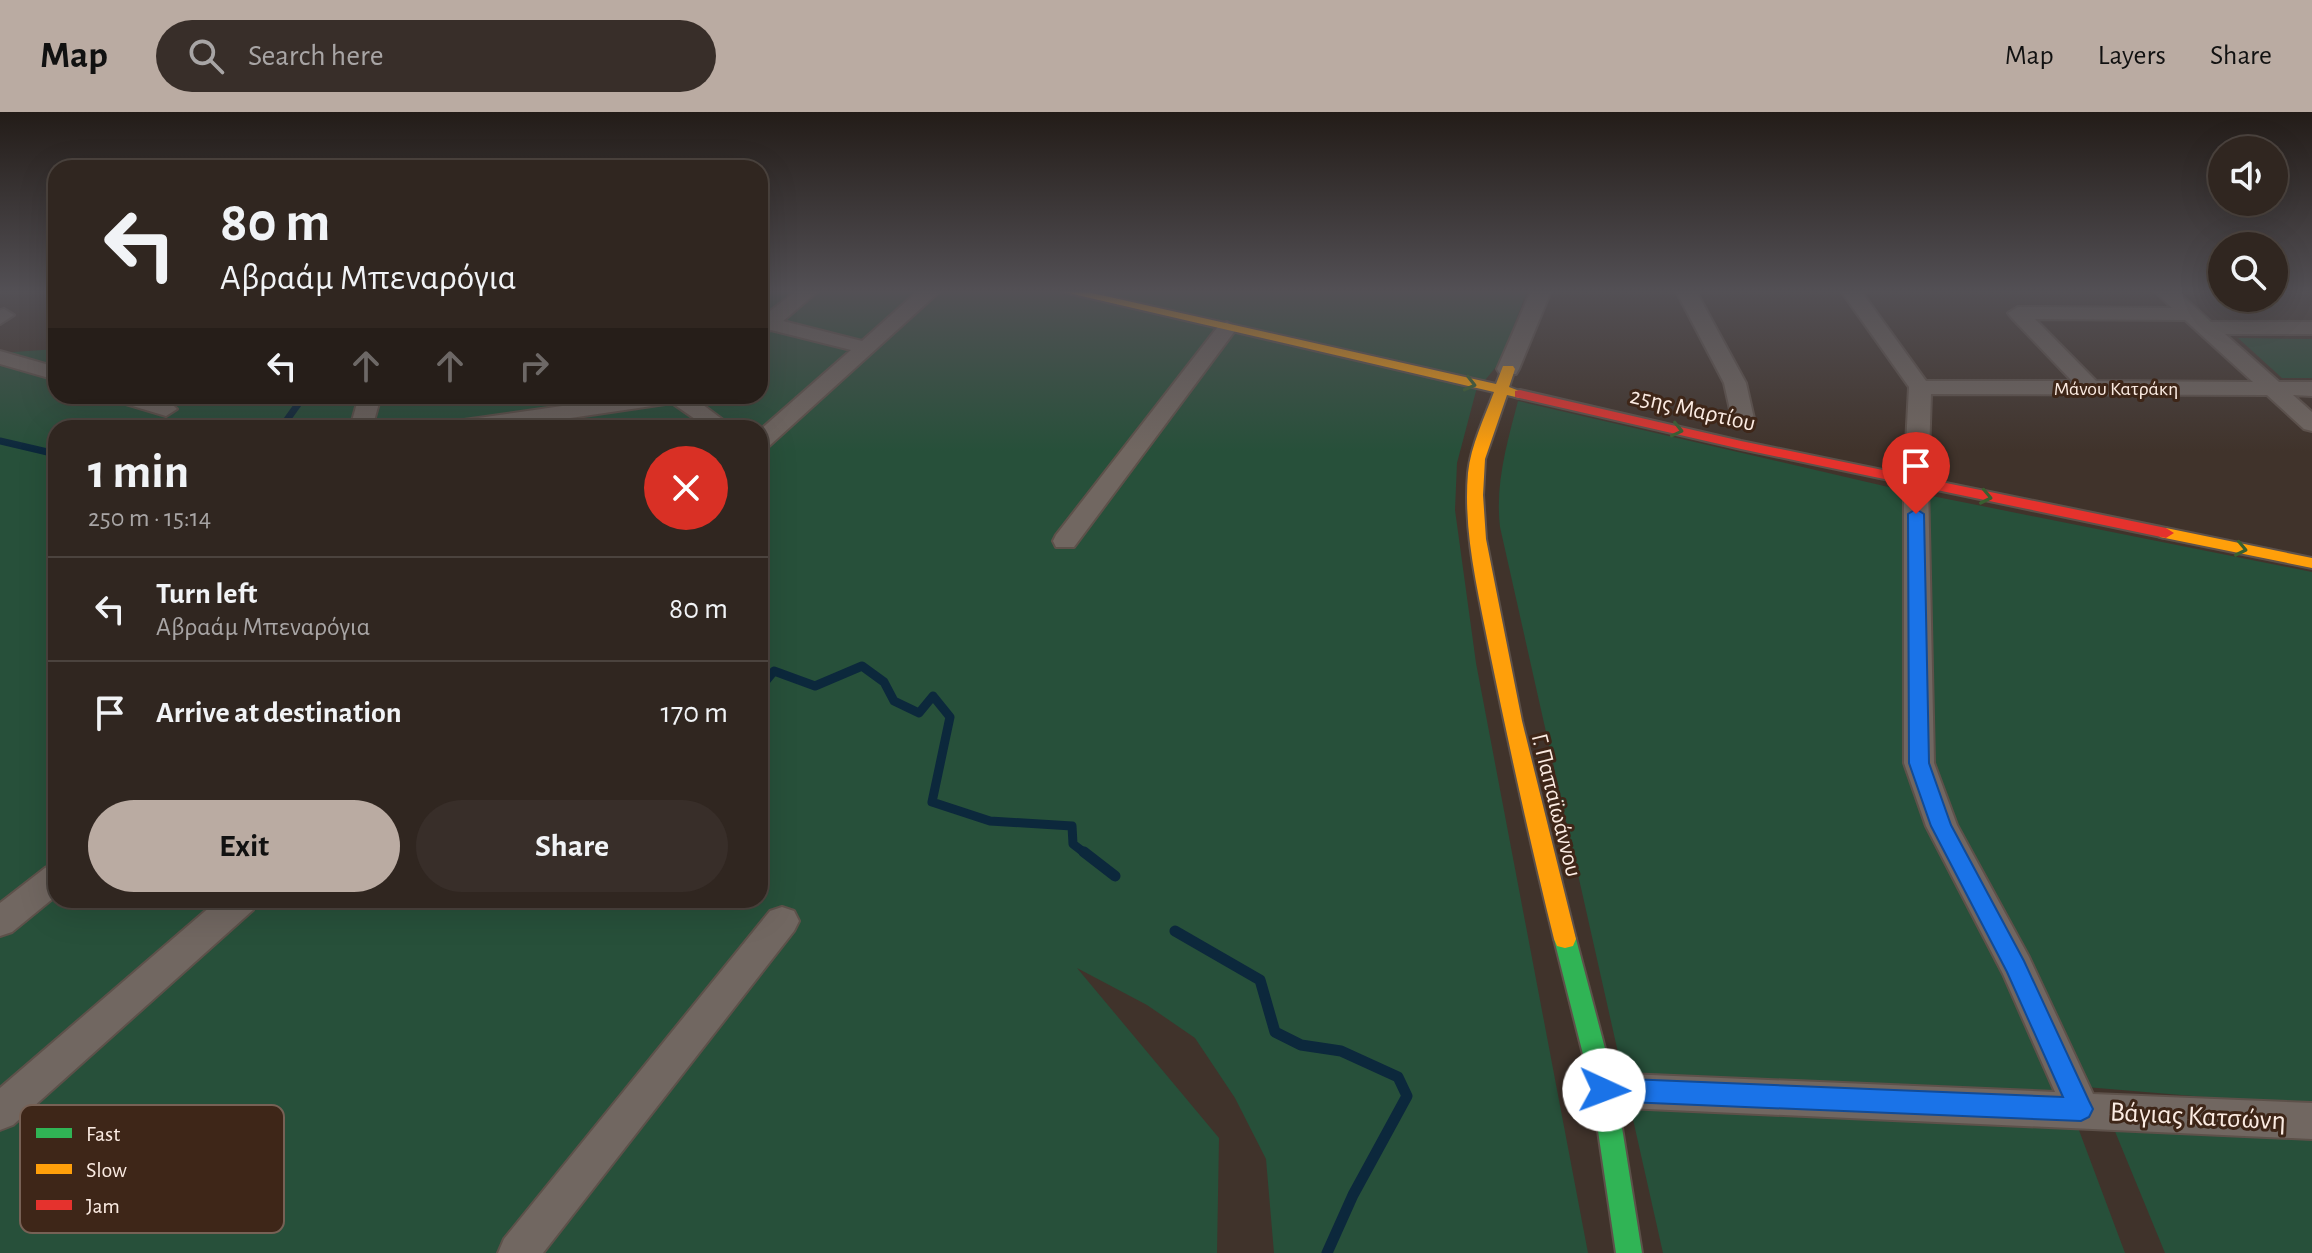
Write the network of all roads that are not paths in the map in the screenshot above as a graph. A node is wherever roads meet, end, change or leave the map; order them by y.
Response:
1 (849, 344) edge
2 (870, 344) edge
3 (1215, 344) edge
4 (1297, 344) edge
5 (1524, 344) edge
6 (1714, 344) edge
7 (1889, 344) edge
8 (2048, 344) edge
9 (2224, 344) edge
10 (866, 348) junction
11 (0, 357) edge
12 (1487, 364) dead end
13 (1516, 371) junction
14 (48, 372) edge
15 (1920, 387) junction
16 (2090, 388) junction
17 (2273, 389) junction
18 (2312, 389) edge
19 (1502, 392) junction
20 (150, 404) edge
21 (621, 404) edge
22 (688, 404) edge
23 (166, 409) dead end
24 (512, 420) edge
25 (711, 420) edge
26 (1744, 423) dead end
27 (2312, 424) edge
28 (768, 435) edge
29 (1917, 465) junction
30 (1065, 541) dead end
31 (2312, 563) edge
32 (48, 883) edge
33 (232, 908) edge
34 (782, 921) dead end
35 (0, 922) edge
36 (1604, 1090) junction
37 (2081, 1109) junction
38 (0, 1112) edge
39 (2312, 1121) edge
40 (518, 1253) edge
41 (1629, 1253) edge

1 - 10 street
2 - 10 street
3 - 30 street
4 -> 19 street, 25ης Μαρτίου
5 - 13 street
6 - 26 street
7 - 15 street
8 - 16 street
9 - 17 street
10 - 28 street
11 - 14 street
12 - 13 street
13 - 19 street, Γ. Παπαϊωάννου
15 - 16 street, Μάνου Κατράκη
15 - 29 street
16 - 17 street, Μάνου Κατράκη
17 - 18 street, Μάνου Κατράκη
17 - 27 street
19 -> 29 street, 25ης Μαρτίου
19 - 36 street, Γ. Παπαϊωάννου
20 - 23 street
21 - 24 street
22 - 25 street
29 -> 31 street, 25ης Μαρτίου
29 - 37 street
32 - 35 street
33 - 38 street
34 - 40 street
36 - 37 street, Βάγιας Κατσώνη
36 - 41 street, Γ. Παπαϊωάννου
37 - 39 street, Βάγιας Κατσώνη

